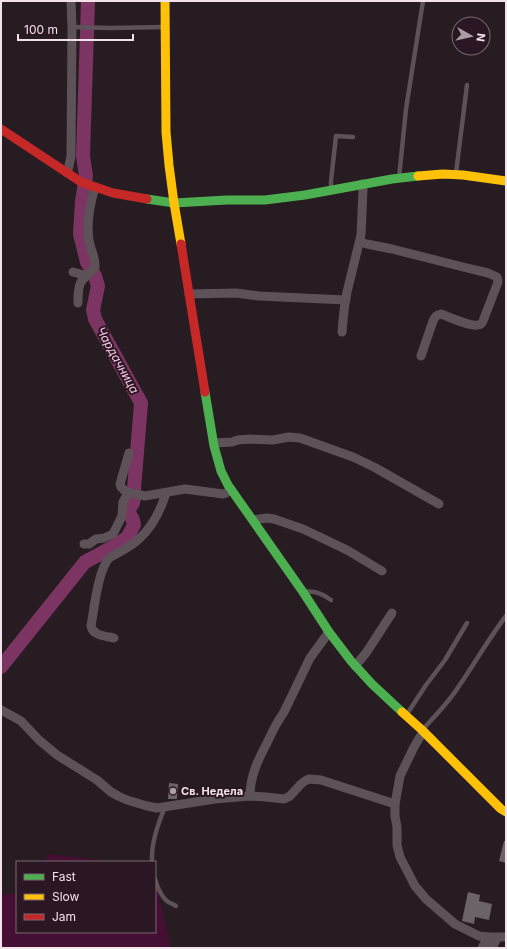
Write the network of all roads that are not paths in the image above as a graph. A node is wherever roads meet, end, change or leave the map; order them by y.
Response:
1 (71, 1) edge
2 (165, 1) edge
3 (423, 1) edge
4 (72, 27) junction
5 (166, 27) junction
6 (467, 85) dead end
7 (1, 129) edge
8 (353, 138) dead end
9 (67, 173) junction
10 (456, 175) junction
11 (399, 178) junction
12 (506, 181) edge
13 (362, 184) junction
14 (88, 185) junction
15 (332, 189) junction
16 (174, 203) junction
17 (360, 242) junction
18 (73, 272) dead end
19 (90, 272) junction
20 (189, 294) junction
21 (346, 300) junction
22 (78, 303) dead end
23 (342, 332) dead end
24 (421, 356) dead end
25 (214, 442) junction
26 (129, 453) dead end
27 (232, 489) junction
28 (166, 493) junction
29 (132, 494) junction
30 (439, 504) dead end
31 (253, 520) junction
32 (84, 544) dead end
33 (382, 571) dead end
34 (303, 592) junction
35 (331, 600) dead end
36 (392, 613) dead end
37 (506, 616) edge
38 (467, 623) dead end
39 (329, 632) junction
40 (114, 638) dead end
41 (355, 666) junction
42 (1, 710) edge
43 (406, 716) junction
44 (422, 731) junction
45 (250, 796) junction
46 (395, 804) junction
47 (165, 807) junction
48 (506, 812) edge
49 (152, 861) edge
50 (156, 883) edge
51 (176, 906) dead end
52 (497, 937) edge
53 (482, 948) edge
54 (492, 948) edge

1 - 4 street
2 - 5 street
3 - 11 lane
4 - 5 lane
4 - 9 street
5 - 16 street
6 - 10 lane
7 - 9 street
8 - 15 lane
9 - 14 street
10 - 11 street
10 - 12 street
11 - 13 street
13 - 15 street
13 - 17 street
14 - 16 street
14 - 19 street
15 - 16 street
16 - 20 street
17 - 21 street
17 - 24 street
18 - 19 street
19 - 22 street
20 - 21 street
20 - 25 street
21 - 23 street
25 - 27 street
25 - 30 street
26 - 29 street
27 - 28 street
27 - 31 street
28 - 29 street
28 - 40 street
29 - 32 street
31 - 33 street
31 - 34 street
34 - 35 lane
34 - 39 street
36 - 41 street
37 - 44 lane
38 - 43 lane
39 - 41 street
39 - 45 street
41 - 43 street
42 - 47 street
43 - 44 street
44 - 46 street
44 - 48 street
45 - 46 street
45 - 47 street
46 - 52 street
47 - 49 lane
50 - 51 lane
52 - 53 street
52 - 54 street

